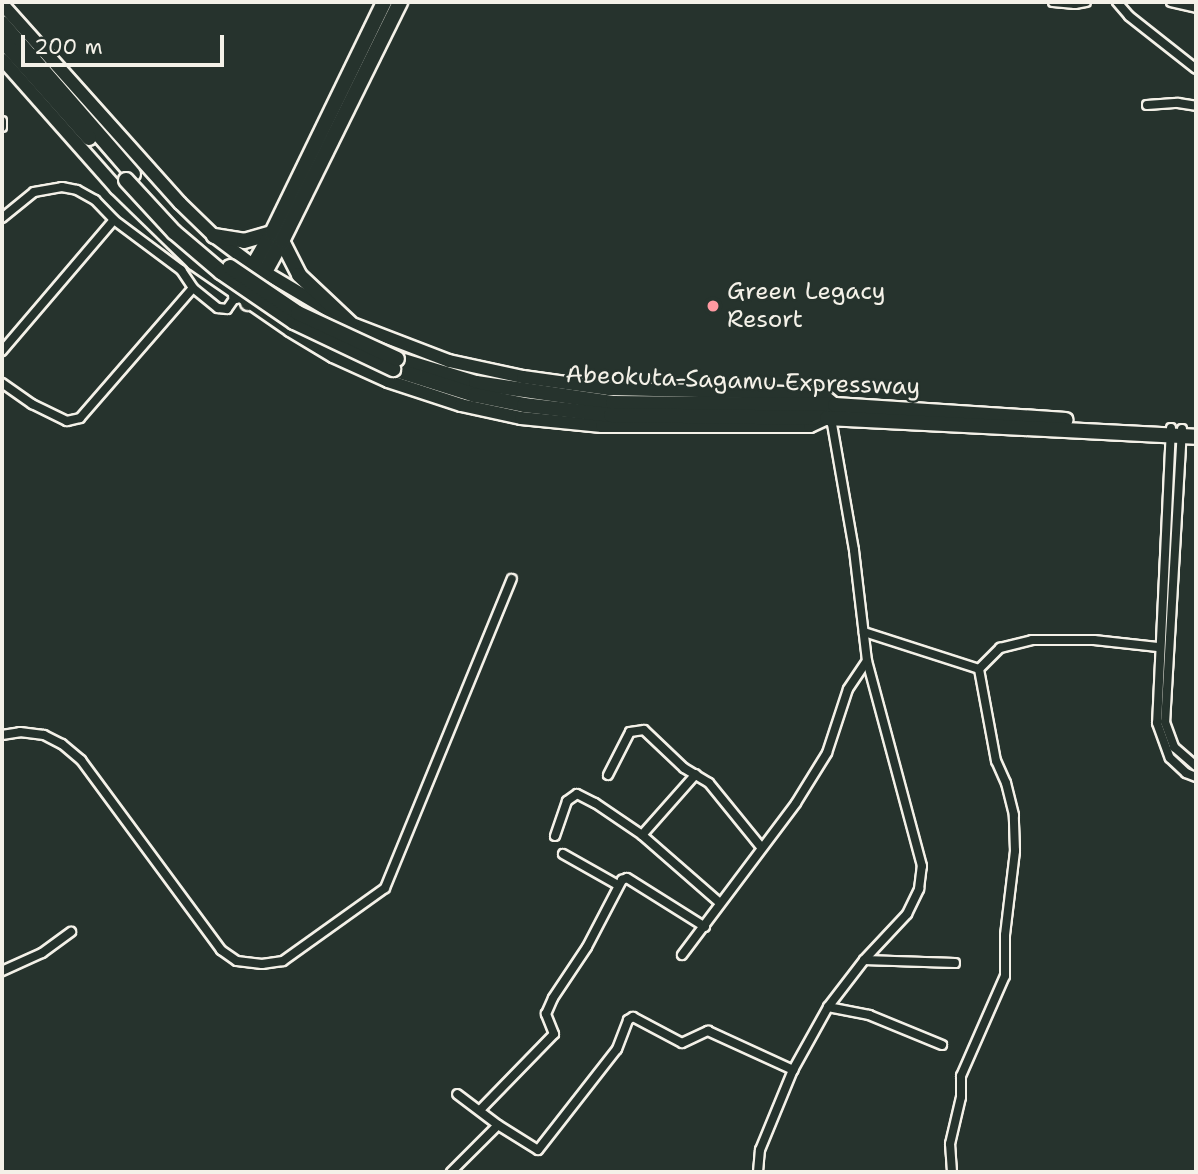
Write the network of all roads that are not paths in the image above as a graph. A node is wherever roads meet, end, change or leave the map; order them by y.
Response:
1 (384, 2) edge
2 (400, 2) edge
3 (1053, 2) edge
4 (1086, 2) edge
5 (1117, 2) edge
6 (1171, 2) edge
7 (2, 4) edge
8 (1185, 4) edge
9 (1196, 8) edge
10 (2, 23) edge
11 (2, 40) edge
12 (2, 59) edge
13 (1196, 69) edge
14 (1147, 105) dead end
15 (1196, 106) edge
16 (2, 121) edge
17 (2, 127) edge
18 (130, 177) junction
19 (2, 218) edge
20 (114, 220) junction
21 (214, 236) junction
22 (277, 237) junction
23 (260, 269) junction
24 (193, 289) junction
25 (242, 300) junction
26 (350, 323) junction
27 (2, 351) edge
28 (395, 364) junction
29 (2, 383) edge
30 (835, 405) junction
31 (827, 418) junction
32 (1183, 433) edge
33 (512, 579) dead end
34 (864, 632) junction
35 (1158, 647) junction
36 (867, 661) junction
37 (979, 669) junction
38 (2, 735) edge
39 (1196, 766) edge
40 (696, 774) junction
41 (608, 775) dead end
42 (1196, 777) edge
43 (555, 835) dead end
44 (642, 835) junction
45 (761, 847) junction
46 (564, 853) dead end
47 (618, 885) junction
48 (720, 903) junction
49 (705, 926) junction
50 (71, 932) dead end
51 (682, 955) dead end
52 (864, 960) junction
53 (955, 963) dead end
54 (2, 971) edge
55 (828, 1007) junction
56 (942, 1045) dead end
57 (793, 1070) junction
58 (457, 1094) dead end
59 (480, 1110) junction
60 (498, 1125) junction
61 (452, 1172) edge
62 (758, 1172) edge
63 (952, 1172) edge

1 - 22 highway
2 - 22 highway
3 - 4 street
5 - 13 street
6 - 8 street
7 - 21 main road
8 - 9 street
10 - 18 highway, Abeokuta-Sagamu Expressway
11 - 18 highway, Abeokuta-Sagamu Expressway
12 - 25 main road
14 - 15 street
16 - 17 street
18 - 28 highway, Abeokuta-Sagamu Expressway, bridge
19 - 20 street
20 - 24 street
20 - 27 street
21 - 22 highway
21 - 23 main road
22 - 23 highway
22 - 26 highway
23 - 25 highway
23 - 26 main road
24 - 25 street
24 - 29 street
25 - 31 main road
26 - 30 main road
28 - 30 highway, Abeokuta-Sagamu Expressway
28 - 31 highway, Abeokuta-Sagamu Expressway
30 - 32 highway, Abeokuta-Sagamu Expressway
31 - 32 highway, Abeokuta-Sagamu Expressway
31 - 34 street
32 - 35 street
32 - 39 street
33 - 38 street
34 - 36 street
34 - 37 street
35 - 37 street
35 - 42 street
36 - 45 street
36 - 52 street
37 - 63 street
40 - 41 street
40 - 44 street
40 - 45 street
43 - 44 street
44 - 48 street
45 - 48 street
46 - 47 street
47 - 49 street
47 - 59 street
48 - 49 street
49 - 51 street
50 - 54 street
52 - 53 street
52 - 55 street
55 - 56 street
55 - 57 street
57 - 60 street
57 - 62 street
58 - 59 street
59 - 60 street
60 - 61 street

